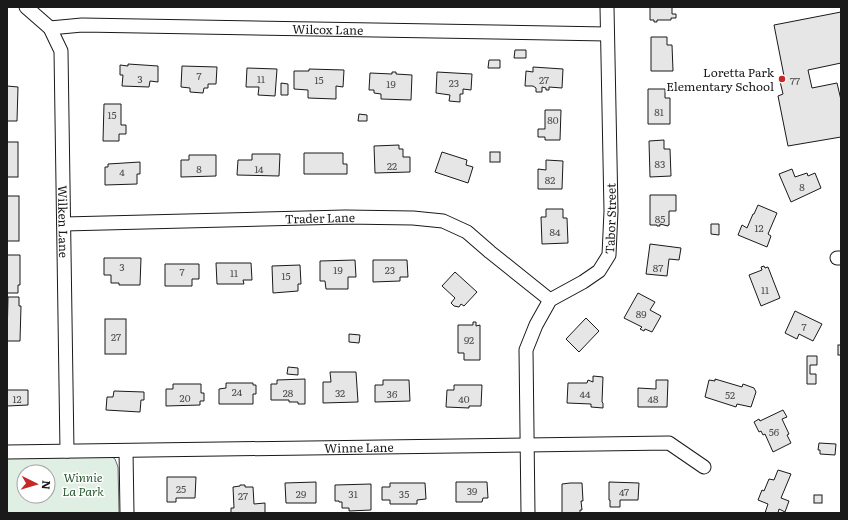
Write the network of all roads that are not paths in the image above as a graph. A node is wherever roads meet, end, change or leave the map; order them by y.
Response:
1 (26, 7) edge
2 (606, 7) edge
3 (50, 28) junction
4 (607, 34) junction
5 (64, 224) junction
6 (550, 300) junction
7 (527, 444) junction
8 (67, 451) junction
9 (126, 451) junction
10 (7, 452) edge
11 (704, 467) dead end
12 (127, 513) edge
13 (528, 513) edge

1 - 3 street, Wilken Lane
2 - 4 street, Tabor Street
3 - 4 street, Wilcox Lane
3 - 5 street, Wilken Lane
4 - 6 street, Tabor Street
5 - 6 street, Trader Lane
5 - 8 street, Wilken Lane
6 - 7 street
7 - 9 street, Winne Lane
7 - 11 street, Winne Lane
7 - 13 street
8 - 9 street, Winne Lane
8 - 10 street, Winne Lane
9 - 12 street

